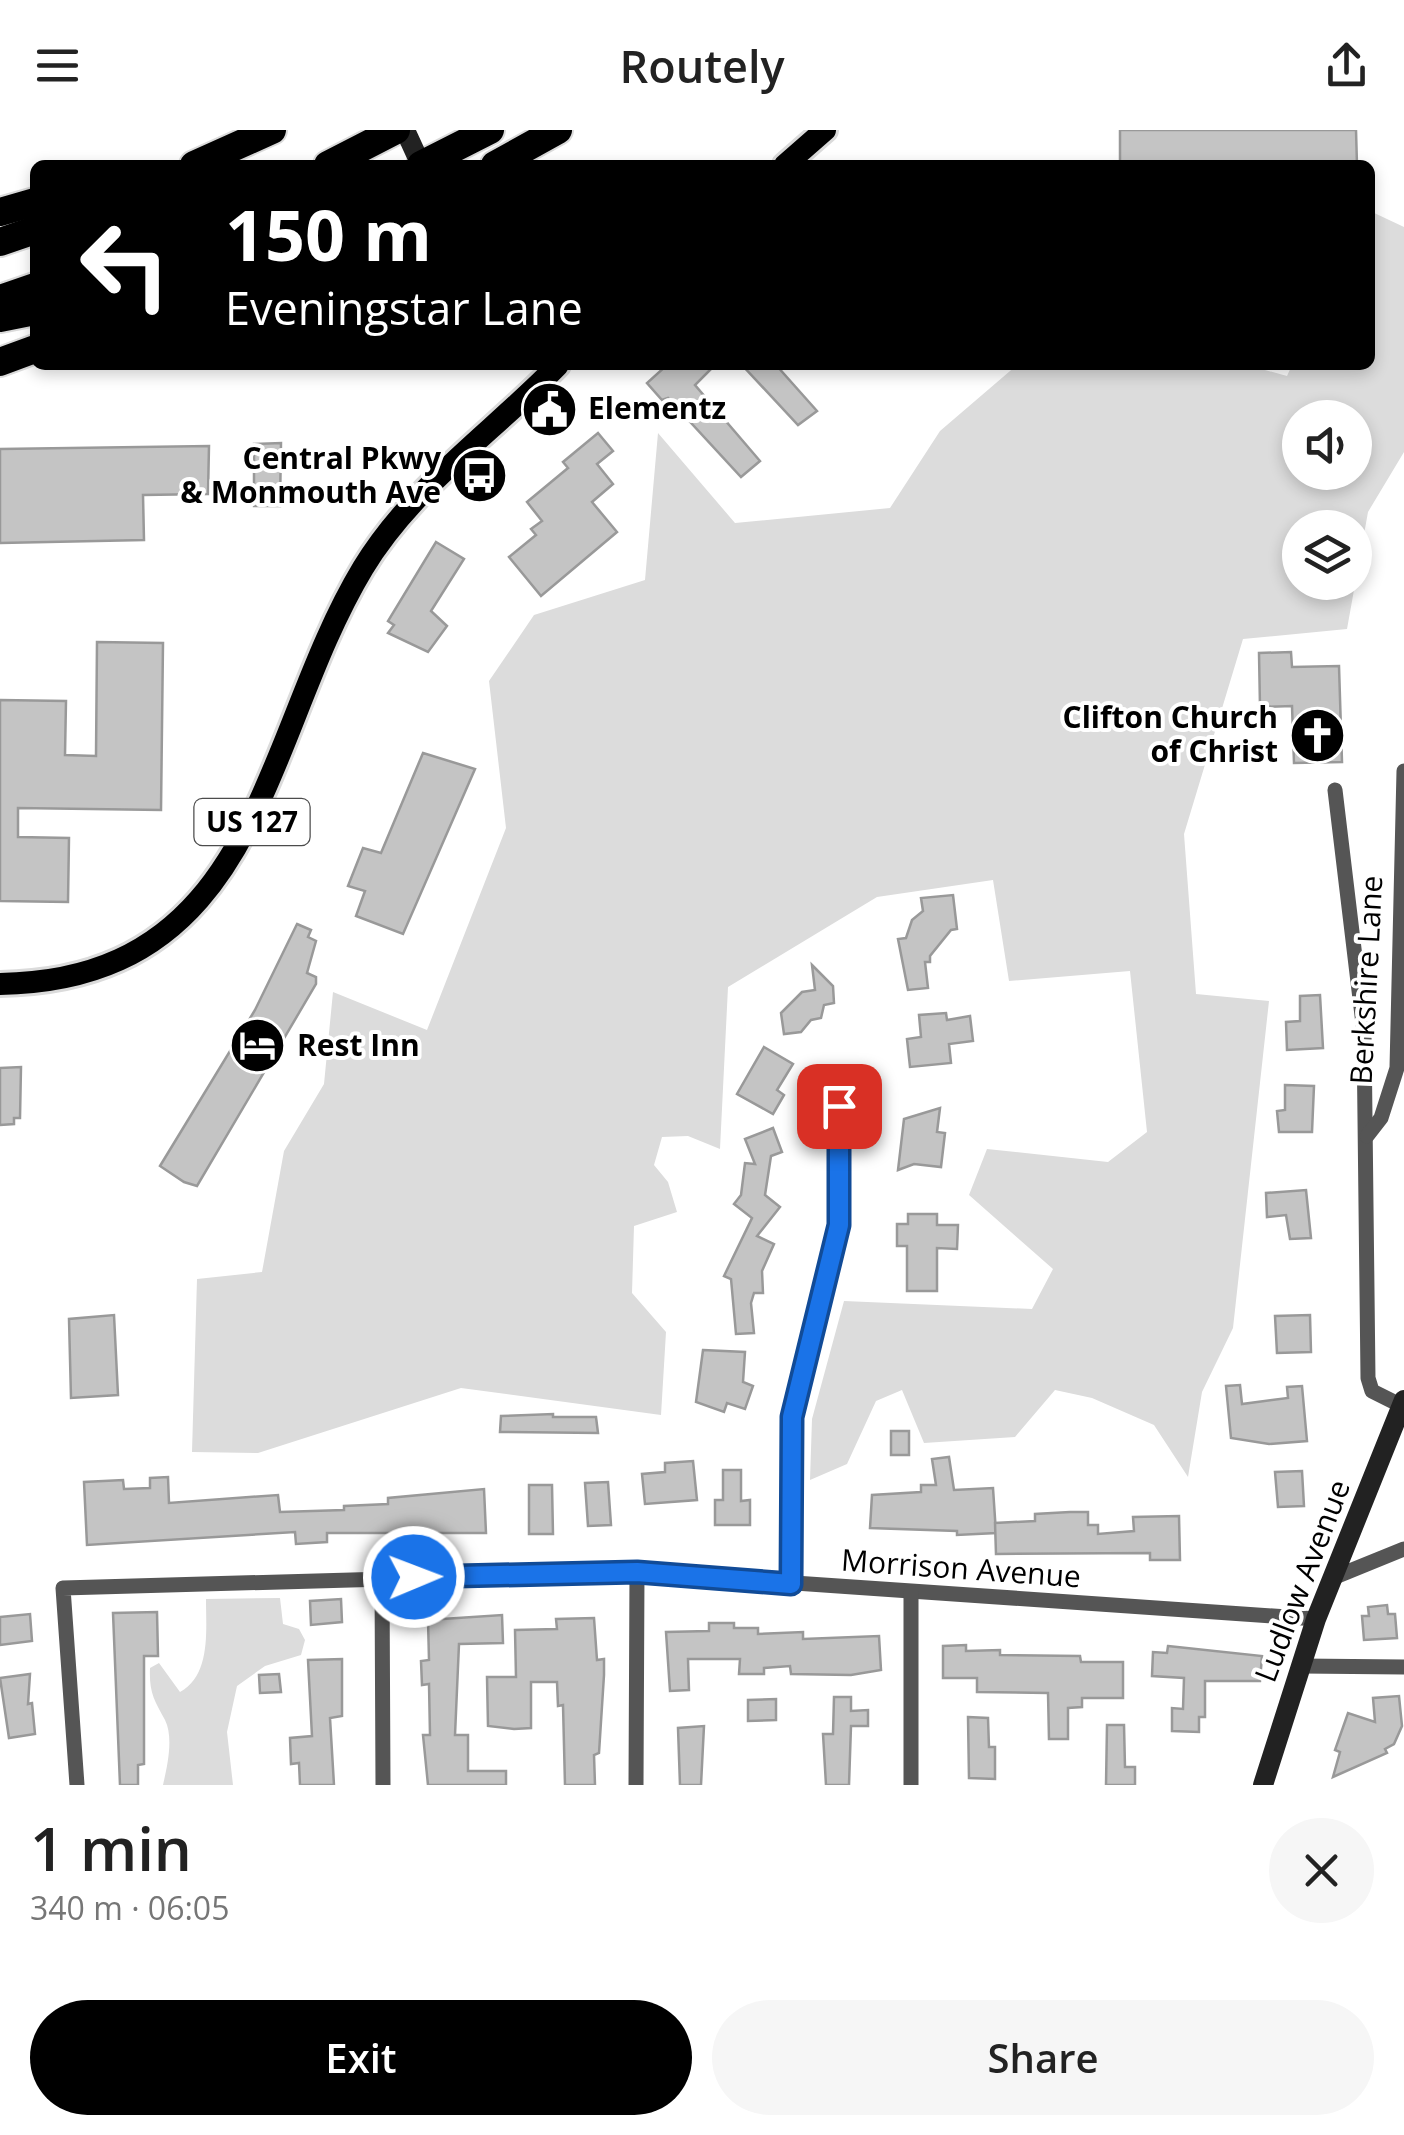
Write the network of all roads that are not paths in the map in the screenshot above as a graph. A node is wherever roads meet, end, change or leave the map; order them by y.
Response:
1 (272, 130) edge
2 (396, 130) edge
3 (405, 130) edge
4 (490, 130) edge
5 (558, 130) edge
6 (825, 130) edge
7 (205, 160) edge
8 (338, 160) edge
9 (419, 160) edge
10 (431, 160) edge
11 (503, 160) edge
12 (792, 160) edge
13 (30, 203) edge
14 (0, 212) edge
15 (30, 232) edge
16 (0, 242) edge
17 (30, 289) edge
18 (0, 300) edge
19 (30, 312) edge
20 (0, 318) edge
21 (30, 351) edge
22 (0, 362) edge
23 (553, 370) edge
24 (1404, 771) edge
25 (1334, 790) dead end
26 (0, 984) edge
27 (839, 1083) dead end
28 (1367, 1136) junction
29 (1403, 1403) edge
30 (1404, 1549) edge
31 (637, 1572) junction
32 (1335, 1577) junction
33 (382, 1578) junction
34 (791, 1584) junction
35 (911, 1593) junction
36 (1316, 1620) junction
37 (1301, 1666) junction
38 (1404, 1668) edge
39 (77, 1785) edge
40 (383, 1785) edge
41 (636, 1785) edge
42 (911, 1785) edge
43 (1264, 1785) edge

1 - 7 highway
2 - 8 highway
3 - 9 main road
4 - 10 highway
5 - 11 highway
6 - 12 main road
13 - 14 highway
15 - 16 highway
17 - 18 highway
19 - 20 highway
21 - 22 highway
23 - 26 main road, US 127
24 - 28 street, Berkshire Lane
25 - 28 street
27 - 34 street
28 - 29 street, Berkshire Lane
29 - 32 main road, Ludlow Avenue
30 - 32 street
31 - 33 street, Morrison Avenue
31 - 34 street, Morrison Avenue
31 - 41 street
32 - 36 main road, Ludlow Avenue
33 - 39 street, Morrison Avenue
33 - 40 street
34 - 35 street, Morrison Avenue
35 - 36 street, Morrison Avenue
35 - 42 street
36 - 37 main road, Ludlow Avenue
37 - 38 street
37 - 43 main road, Ludlow Avenue

